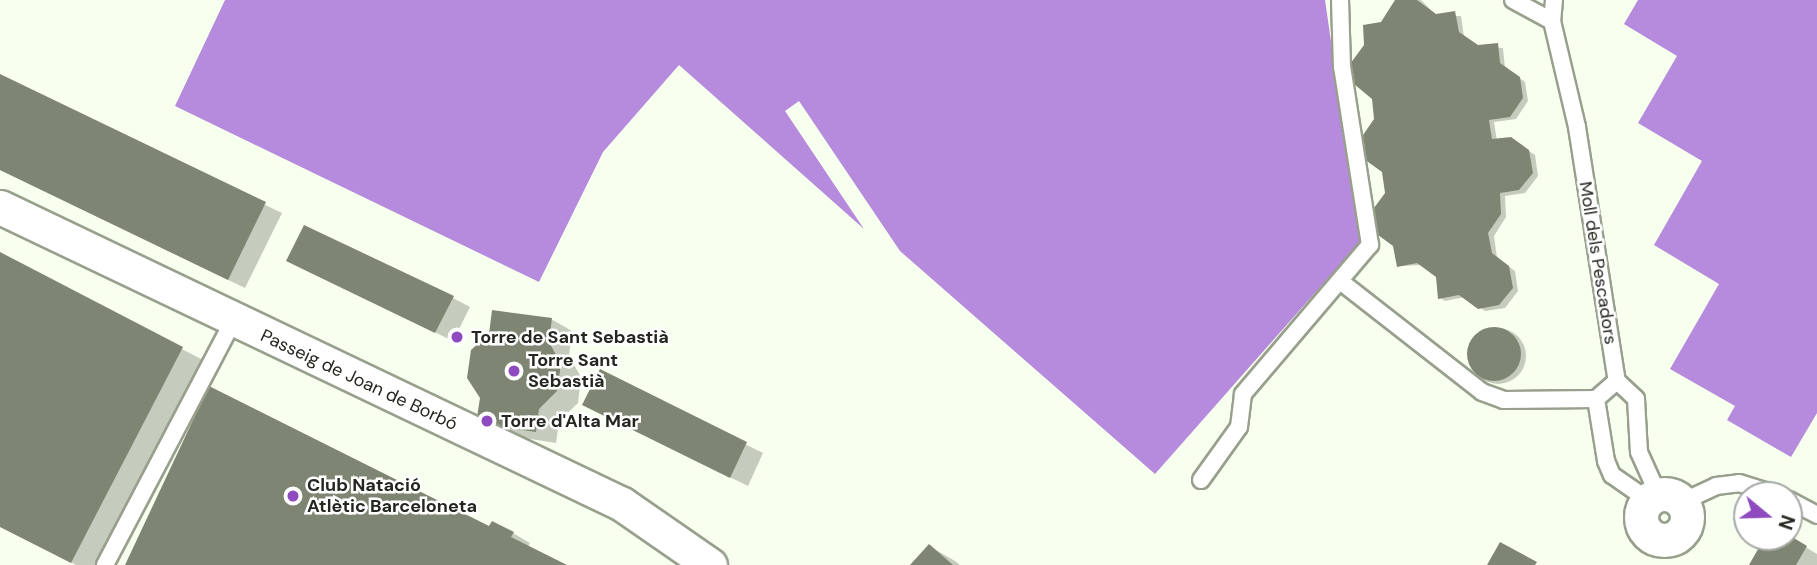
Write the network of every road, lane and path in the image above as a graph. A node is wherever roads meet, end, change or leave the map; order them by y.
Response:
1 (1340, 0) edge
2 (1513, 0) edge
3 (1554, 0) edge
4 (1552, 21) junction
5 (0, 207) edge
6 (1340, 281) junction
7 (233, 321) junction
8 (1617, 381) junction
9 (1596, 398) junction
10 (1201, 480) dead end
11 (1733, 484) edge
12 (1663, 499) junction
13 (1662, 552) edge
14 (105, 565) edge
15 (710, 565) edge

1 - 6 lane
2 - 4 lane
3 - 4 lane, Moll dels Pescadors
4 - 8 lane, Moll dels Pescadors
5 - 7 street, Passeig de Joan de Borbó
6 - 9 lane
6 - 10 lane
7 - 14 lane
7 - 15 street, Passeig de Joan de Borbó
8 - 9 lane
8 - 12 lane, Moll dels Pescadors
9 - 12 lane
11 - 12 lane
12 - 13 street

